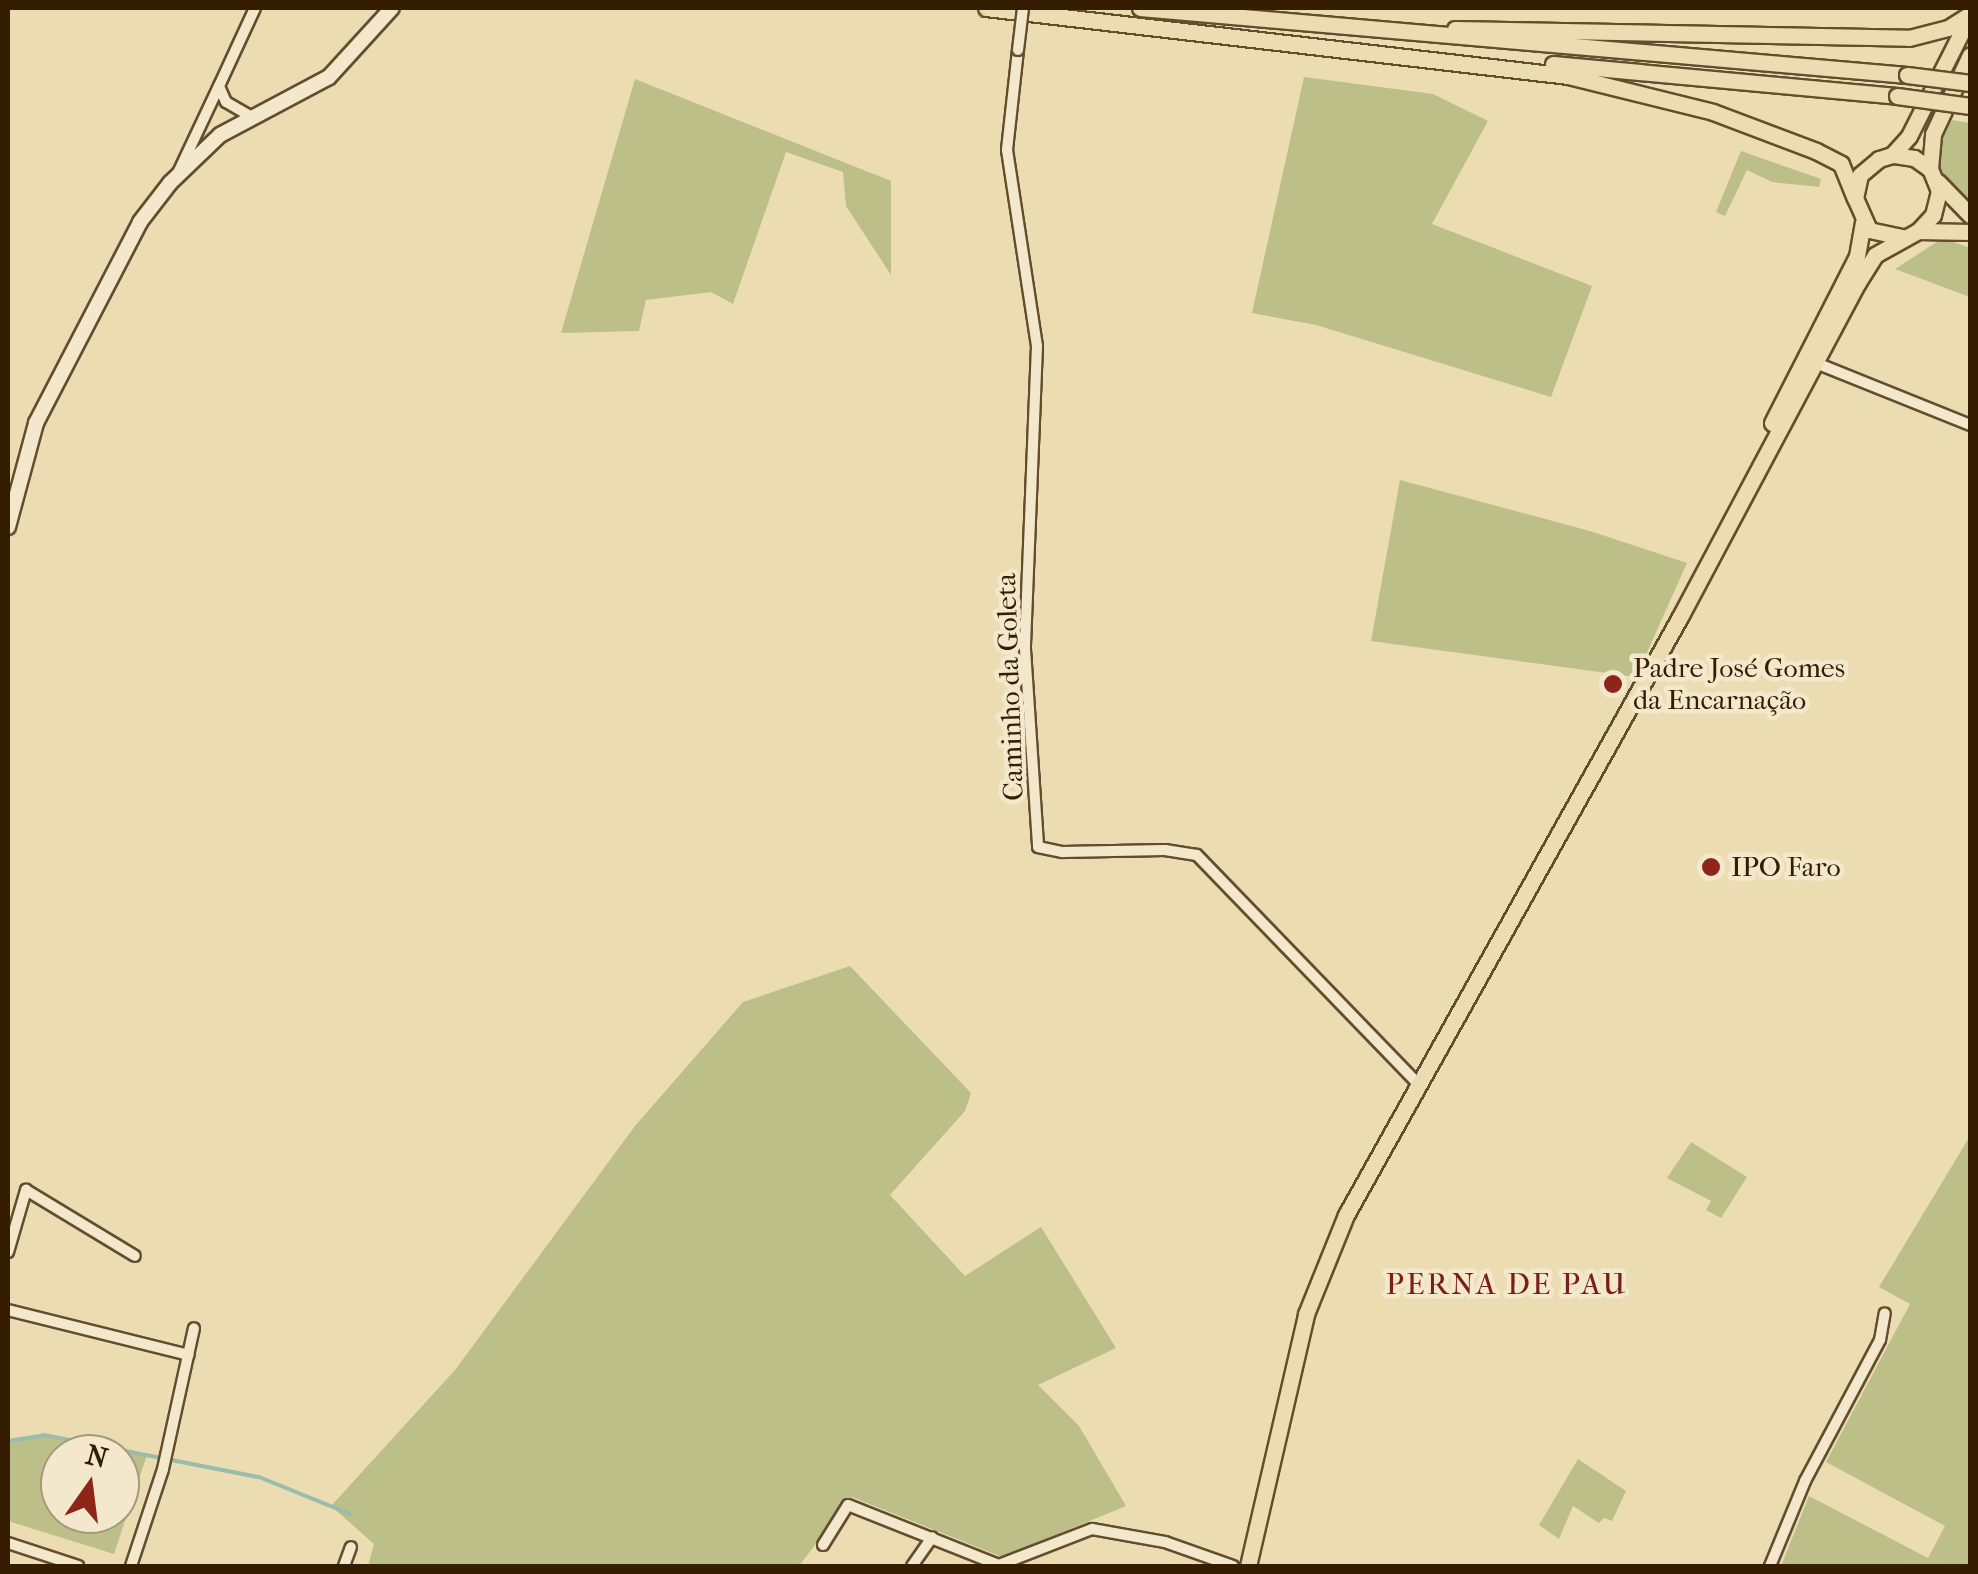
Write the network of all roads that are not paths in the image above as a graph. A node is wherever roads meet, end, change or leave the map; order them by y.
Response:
1 (255, 8) edge
2 (392, 8) edge
3 (986, 8) edge
4 (1023, 8) edge
5 (1140, 8) edge
6 (1970, 14) edge
7 (1236, 17) junction
8 (1355, 50) junction
9 (1970, 55) edge
10 (1970, 83) edge
11 (220, 86) junction
12 (1970, 106) edge
13 (252, 118) junction
14 (1892, 154) junction
15 (1933, 174) junction
16 (177, 176) junction
17 (1970, 214) edge
18 (1860, 217) junction
19 (1970, 232) edge
20 (1910, 234) junction
21 (1816, 363) junction
22 (1970, 425) edge
23 (8, 527) edge
24 (1716, 548) junction
25 (1418, 1084) junction
26 (8, 1252) edge
27 (135, 1256) dead end
28 (8, 1310) edge
29 (1885, 1313) dead end
30 (194, 1328) dead end
31 (188, 1355) junction
32 (932, 1536) junction
33 (8, 1543) edge
34 (823, 1545) dead end
35 (351, 1547) dead end
36 (78, 1566) edge
37 (131, 1566) edge
38 (344, 1566) edge
39 (912, 1566) edge
40 (1234, 1566) edge
41 (1248, 1566) edge
42 (1770, 1566) edge

1 - 11 street
2 - 13 street
3 - 8 main road
4 - 25 street, Caminho da Goleta, bridge
5 - 7 main road
6 - 7 main road
6 - 14 main road
7 - 10 main road, bridge
8 - 12 main road, bridge
8 - 18 main road
9 - 15 main road
11 - 13 street
11 - 16 street
13 - 16 street
14 - 15 main road
14 - 18 main road
15 - 17 main road
15 - 20 main road
16 - 23 street
18 - 20 main road
18 - 24 main road
19 - 20 main road
20 - 21 main road
21 - 22 street
21 - 24 main road
24 - 25 main road
25 - 41 main road
26 - 27 street
28 - 31 street
29 - 42 street
30 - 31 street
31 - 37 street
32 - 34 street
32 - 39 street
32 - 40 street
33 - 36 street
35 - 38 street

